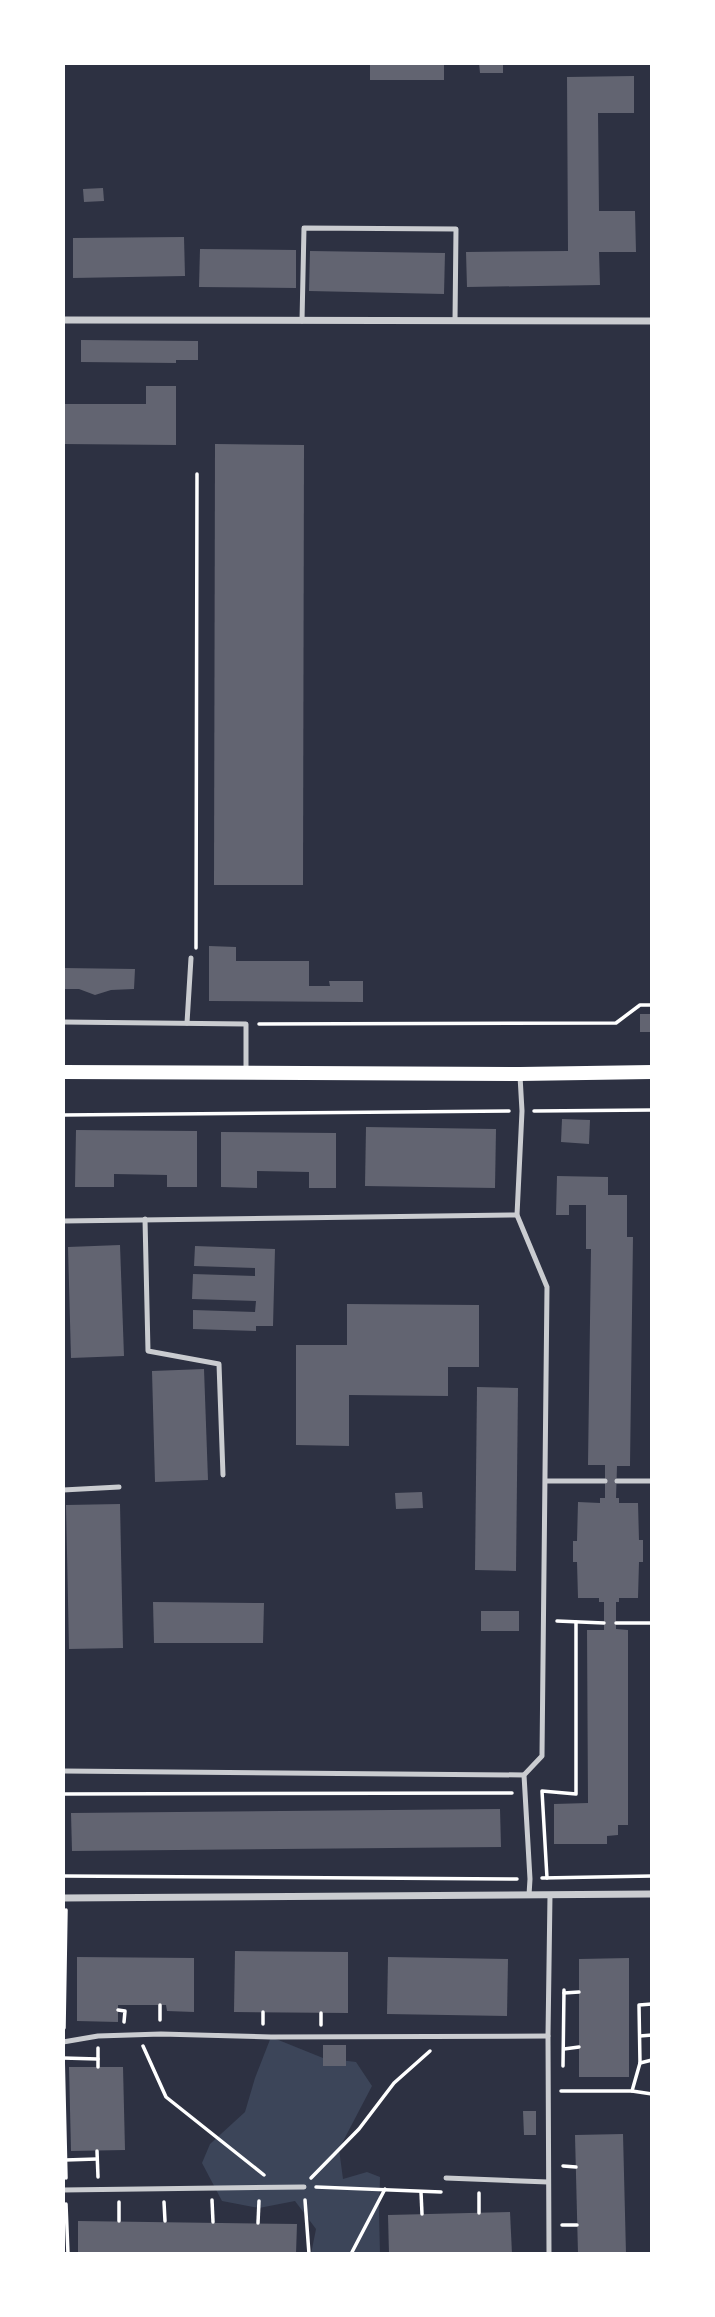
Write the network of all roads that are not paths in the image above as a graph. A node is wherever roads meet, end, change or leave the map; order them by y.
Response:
1 (63, 320) edge
2 (302, 321) junction
3 (455, 321) junction
4 (652, 321) edge
5 (191, 958) road end
6 (63, 1021) edge
7 (187, 1023) junction
8 (63, 1072) edge
9 (652, 1072) edge
10 (246, 1073) junction
11 (520, 1073) junction
12 (517, 1215) junction
13 (145, 1219) junction
14 (63, 1221) edge
15 (223, 1475) dead end
16 (546, 1481) junction
17 (605, 1481) dead end
18 (617, 1481) dead end
19 (652, 1481) edge
20 (119, 1487) dead end
21 (63, 1490) edge
22 (63, 1771) edge
23 (524, 1775) junction
24 (652, 1894) edge
25 (529, 1895) junction
26 (550, 1895) junction
27 (65, 1898) edge
28 (548, 2036) junction
29 (63, 2042) edge
30 (446, 2178) dead end
31 (548, 2182) junction
32 (304, 2187) road end
33 (64, 2190) edge
34 (549, 2254) edge

1 - 2 street
2 - 3 street
2 - 3 lane
3 - 4 street
5 - 7 lane
6 - 7 lane
7 - 10 lane
8 - 10 main road
9 - 11 main road
10 - 11 main road
11 - 12 lane
12 - 13 lane
12 - 16 lane
13 - 14 lane
13 - 15 lane
16 - 17 lane
16 - 23 lane
18 - 19 lane
20 - 21 lane
22 - 23 lane
23 - 25 lane
24 - 26 street
25 - 26 street
25 - 27 street
26 - 28 lane
28 - 29 lane
28 - 31 lane
30 - 31 lane
31 - 34 lane
32 - 33 lane

